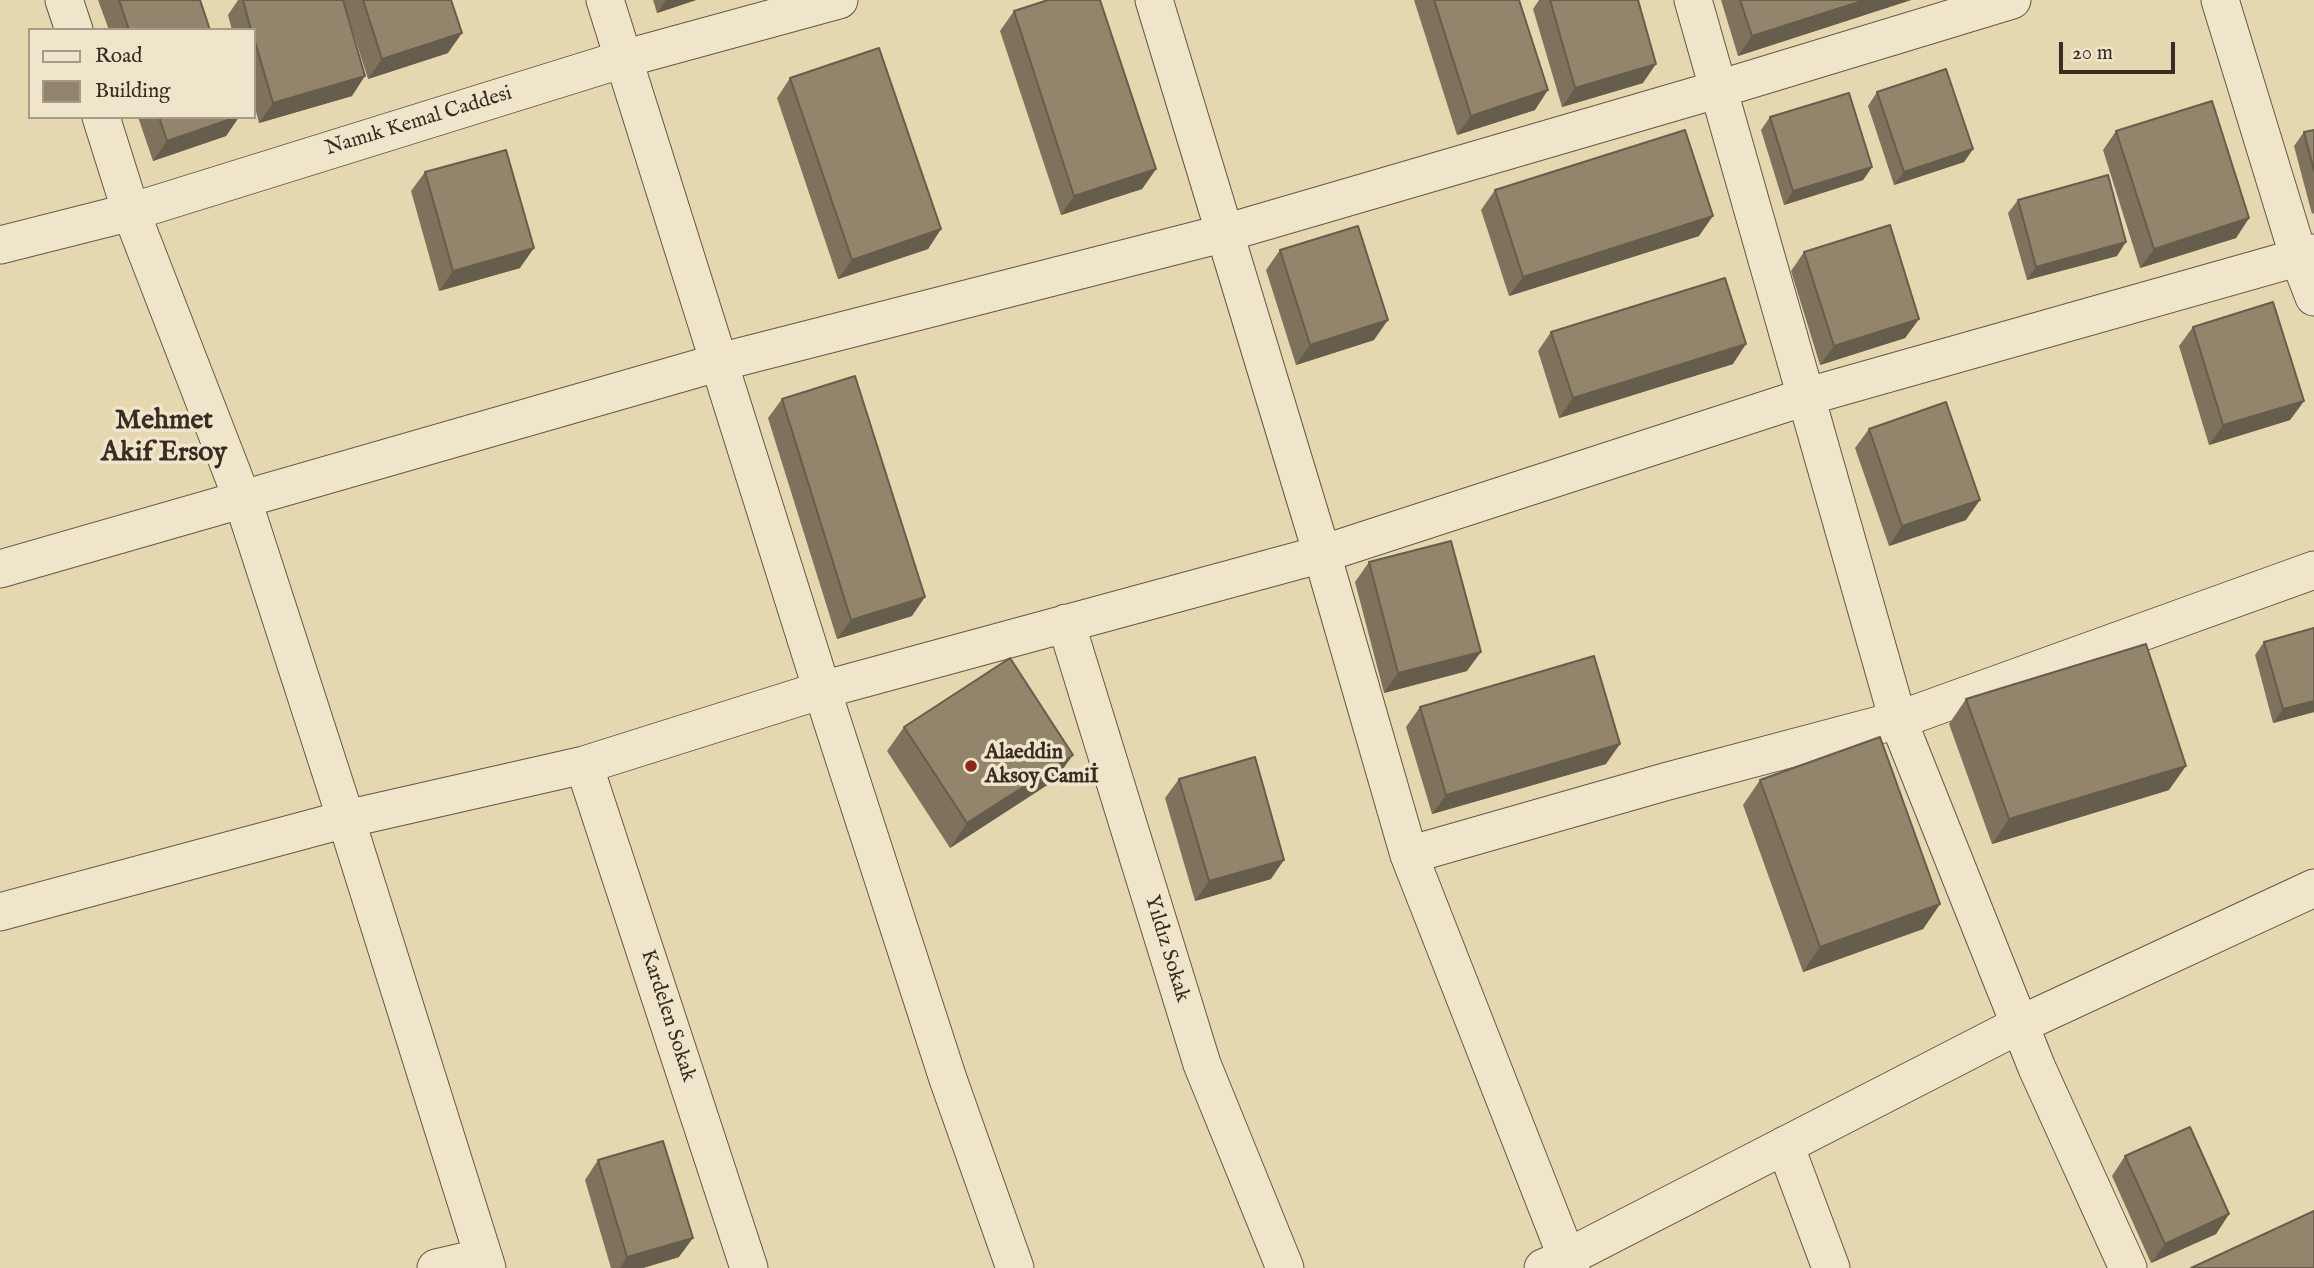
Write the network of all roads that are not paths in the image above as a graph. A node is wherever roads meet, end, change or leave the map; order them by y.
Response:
1 (64, 0) edge
2 (605, 0) edge
3 (839, 0) edge
4 (1154, 0) edge
5 (1693, 0) edge
6 (2012, 0) edge
7 (2220, 0) edge
8 (73, 28) edge
9 (623, 59) junction
10 (1719, 89) junction
11 (102, 119) edge
12 (131, 212) junction
13 (1225, 233) junction
14 (0, 246) edge
15 (2306, 256) edge
16 (2314, 297) edge
17 (720, 362) junction
18 (1805, 397) junction
19 (243, 501) junction
20 (1322, 554) junction
21 (0, 569) edge
22 (2314, 570) edge
23 (1066, 623) junction
24 (822, 690) junction
25 (1898, 720) junction
26 (584, 765) junction
27 (346, 819) junction
28 (1409, 855) junction
29 (2314, 888) edge
30 (0, 912) edge
31 (2021, 1024) junction
32 (1785, 1146) junction
33 (485, 1262) edge
34 (1560, 1265) edge
35 (436, 1268) edge
36 (749, 1268) edge
37 (1015, 1268) edge
38 (1285, 1268) edge
39 (1831, 1268) edge
40 (2128, 1268) edge

1 - 8 street
2 - 9 street
3 - 9 street, Namık Kemal Caddesi
4 - 13 street
5 - 10 street
6 - 10 street
7 - 15 street
9 - 12 street, Namık Kemal Caddesi
9 - 17 street
10 - 13 street
10 - 18 street
11 - 12 street
12 - 14 street, Namık Kemal Caddesi
12 - 19 street
13 - 17 street
13 - 20 street
15 - 16 street
15 - 18 street
17 - 19 street
17 - 24 street
18 - 20 street
18 - 25 street
19 - 21 street
19 - 27 street
20 - 23 street
20 - 28 street
22 - 25 street
23 - 24 street
23 - 38 street, Yıldız Sokak
24 - 26 street
24 - 37 street
25 - 28 street
25 - 31 street
26 - 27 street
26 - 36 street, Kardelen Sokak
27 - 30 street
27 - 33 street
28 - 34 street
29 - 31 street
31 - 32 street
31 - 40 street
32 - 34 street
32 - 39 street
33 - 35 street

